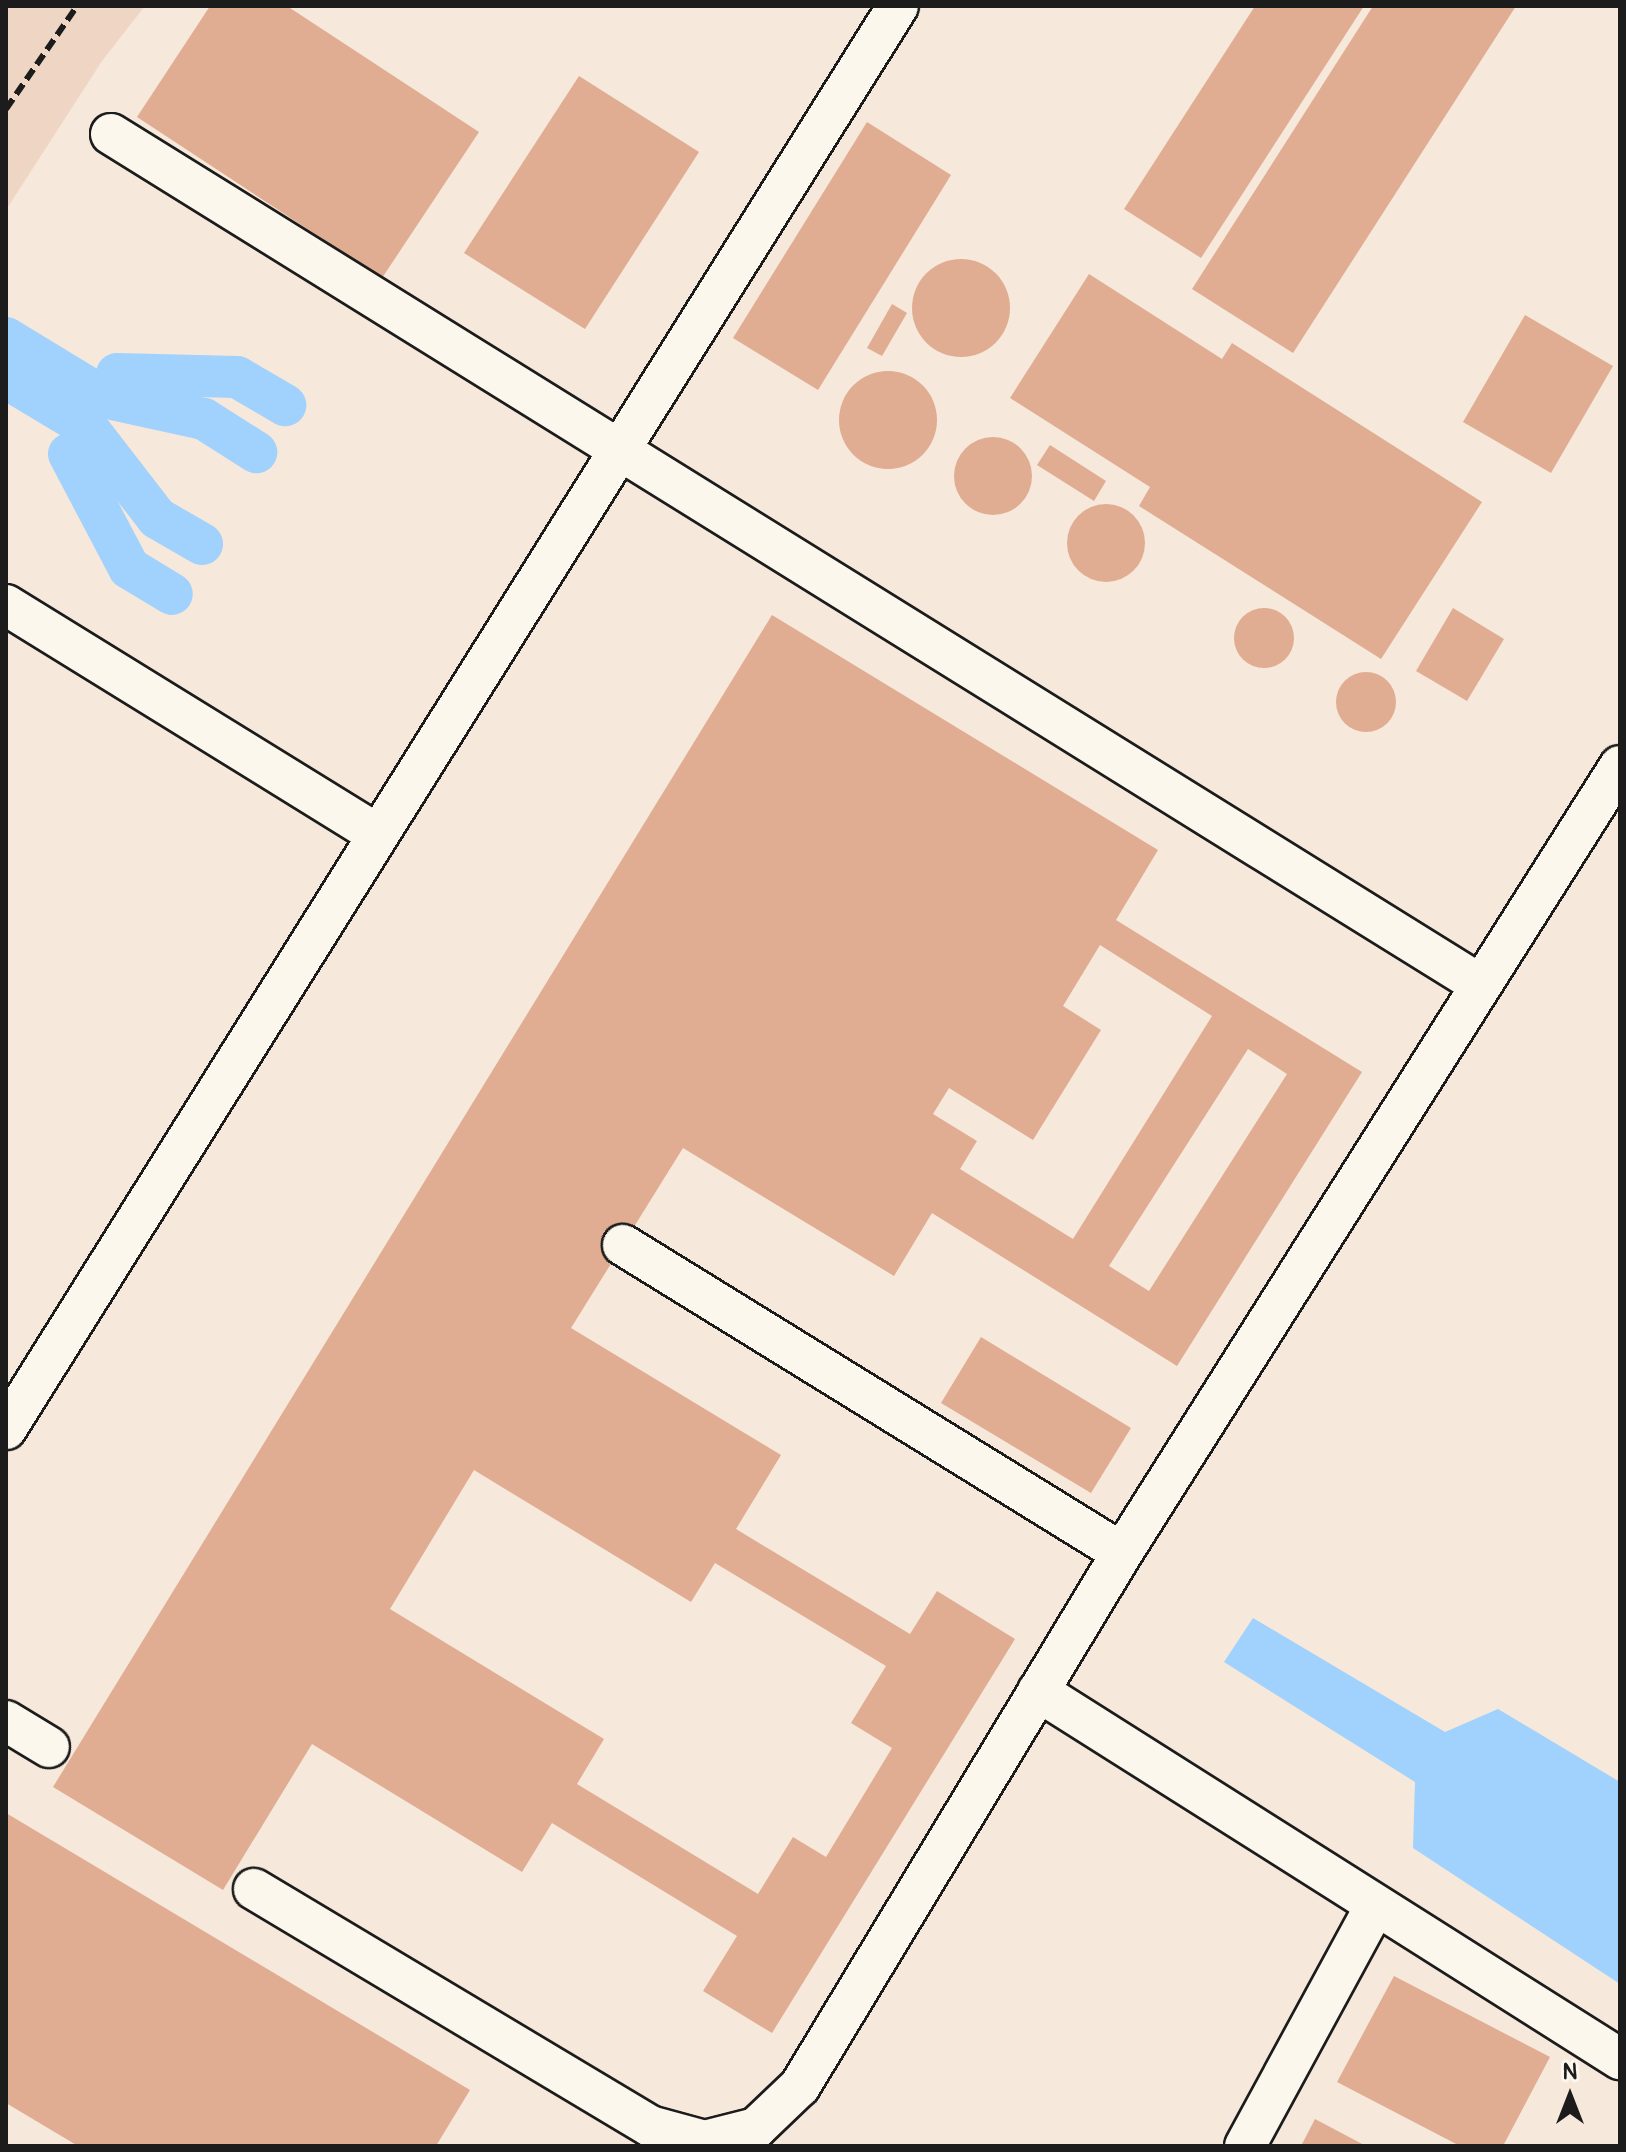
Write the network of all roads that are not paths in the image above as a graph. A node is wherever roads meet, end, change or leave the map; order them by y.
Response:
1 (898, 6) edge
2 (111, 134) dead end
3 (619, 450) junction
4 (6, 605) edge
5 (1620, 766) edge
6 (378, 835) junction
7 (1479, 984) junction
8 (623, 1245) dead end
9 (6, 1429) edge
10 (1122, 1553) junction
11 (1038, 1691) junction
12 (6, 1721) edge
13 (49, 1747) dead end
14 (254, 1889) dead end
15 (1376, 1905) junction
16 (1620, 2059) edge
17 (644, 2136) edge
18 (1245, 2146) edge

1 - 3 lane
2 - 3 lane
3 - 6 lane
3 - 7 lane
4 - 6 lane
5 - 7 lane
6 - 9 lane
7 - 10 lane
8 - 10 lane
10 - 11 lane
11 - 15 lane
11 - 17 lane
12 - 13 lane
14 - 17 lane
15 - 16 lane
15 - 18 lane

